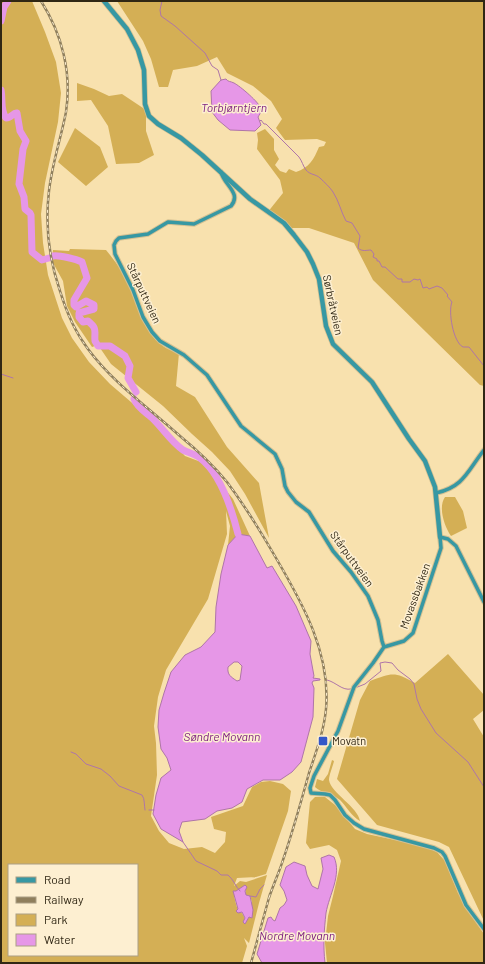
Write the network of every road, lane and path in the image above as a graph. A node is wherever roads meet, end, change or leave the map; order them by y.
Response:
1 (104, 1) edge
2 (220, 171) junction
3 (484, 450) edge
4 (436, 493) junction
5 (440, 536) junction
6 (484, 602) edge
7 (384, 647) junction
8 (484, 929) edge

1 - 2 street, Sørbråtveien
2 - 4 street, Sørbråtveien
2 - 7 street, Stårputtveien
3 - 4 street
4 - 5 street, Sørbråtveien
5 - 6 street
5 - 7 street, Movassbakken
7 - 8 street

